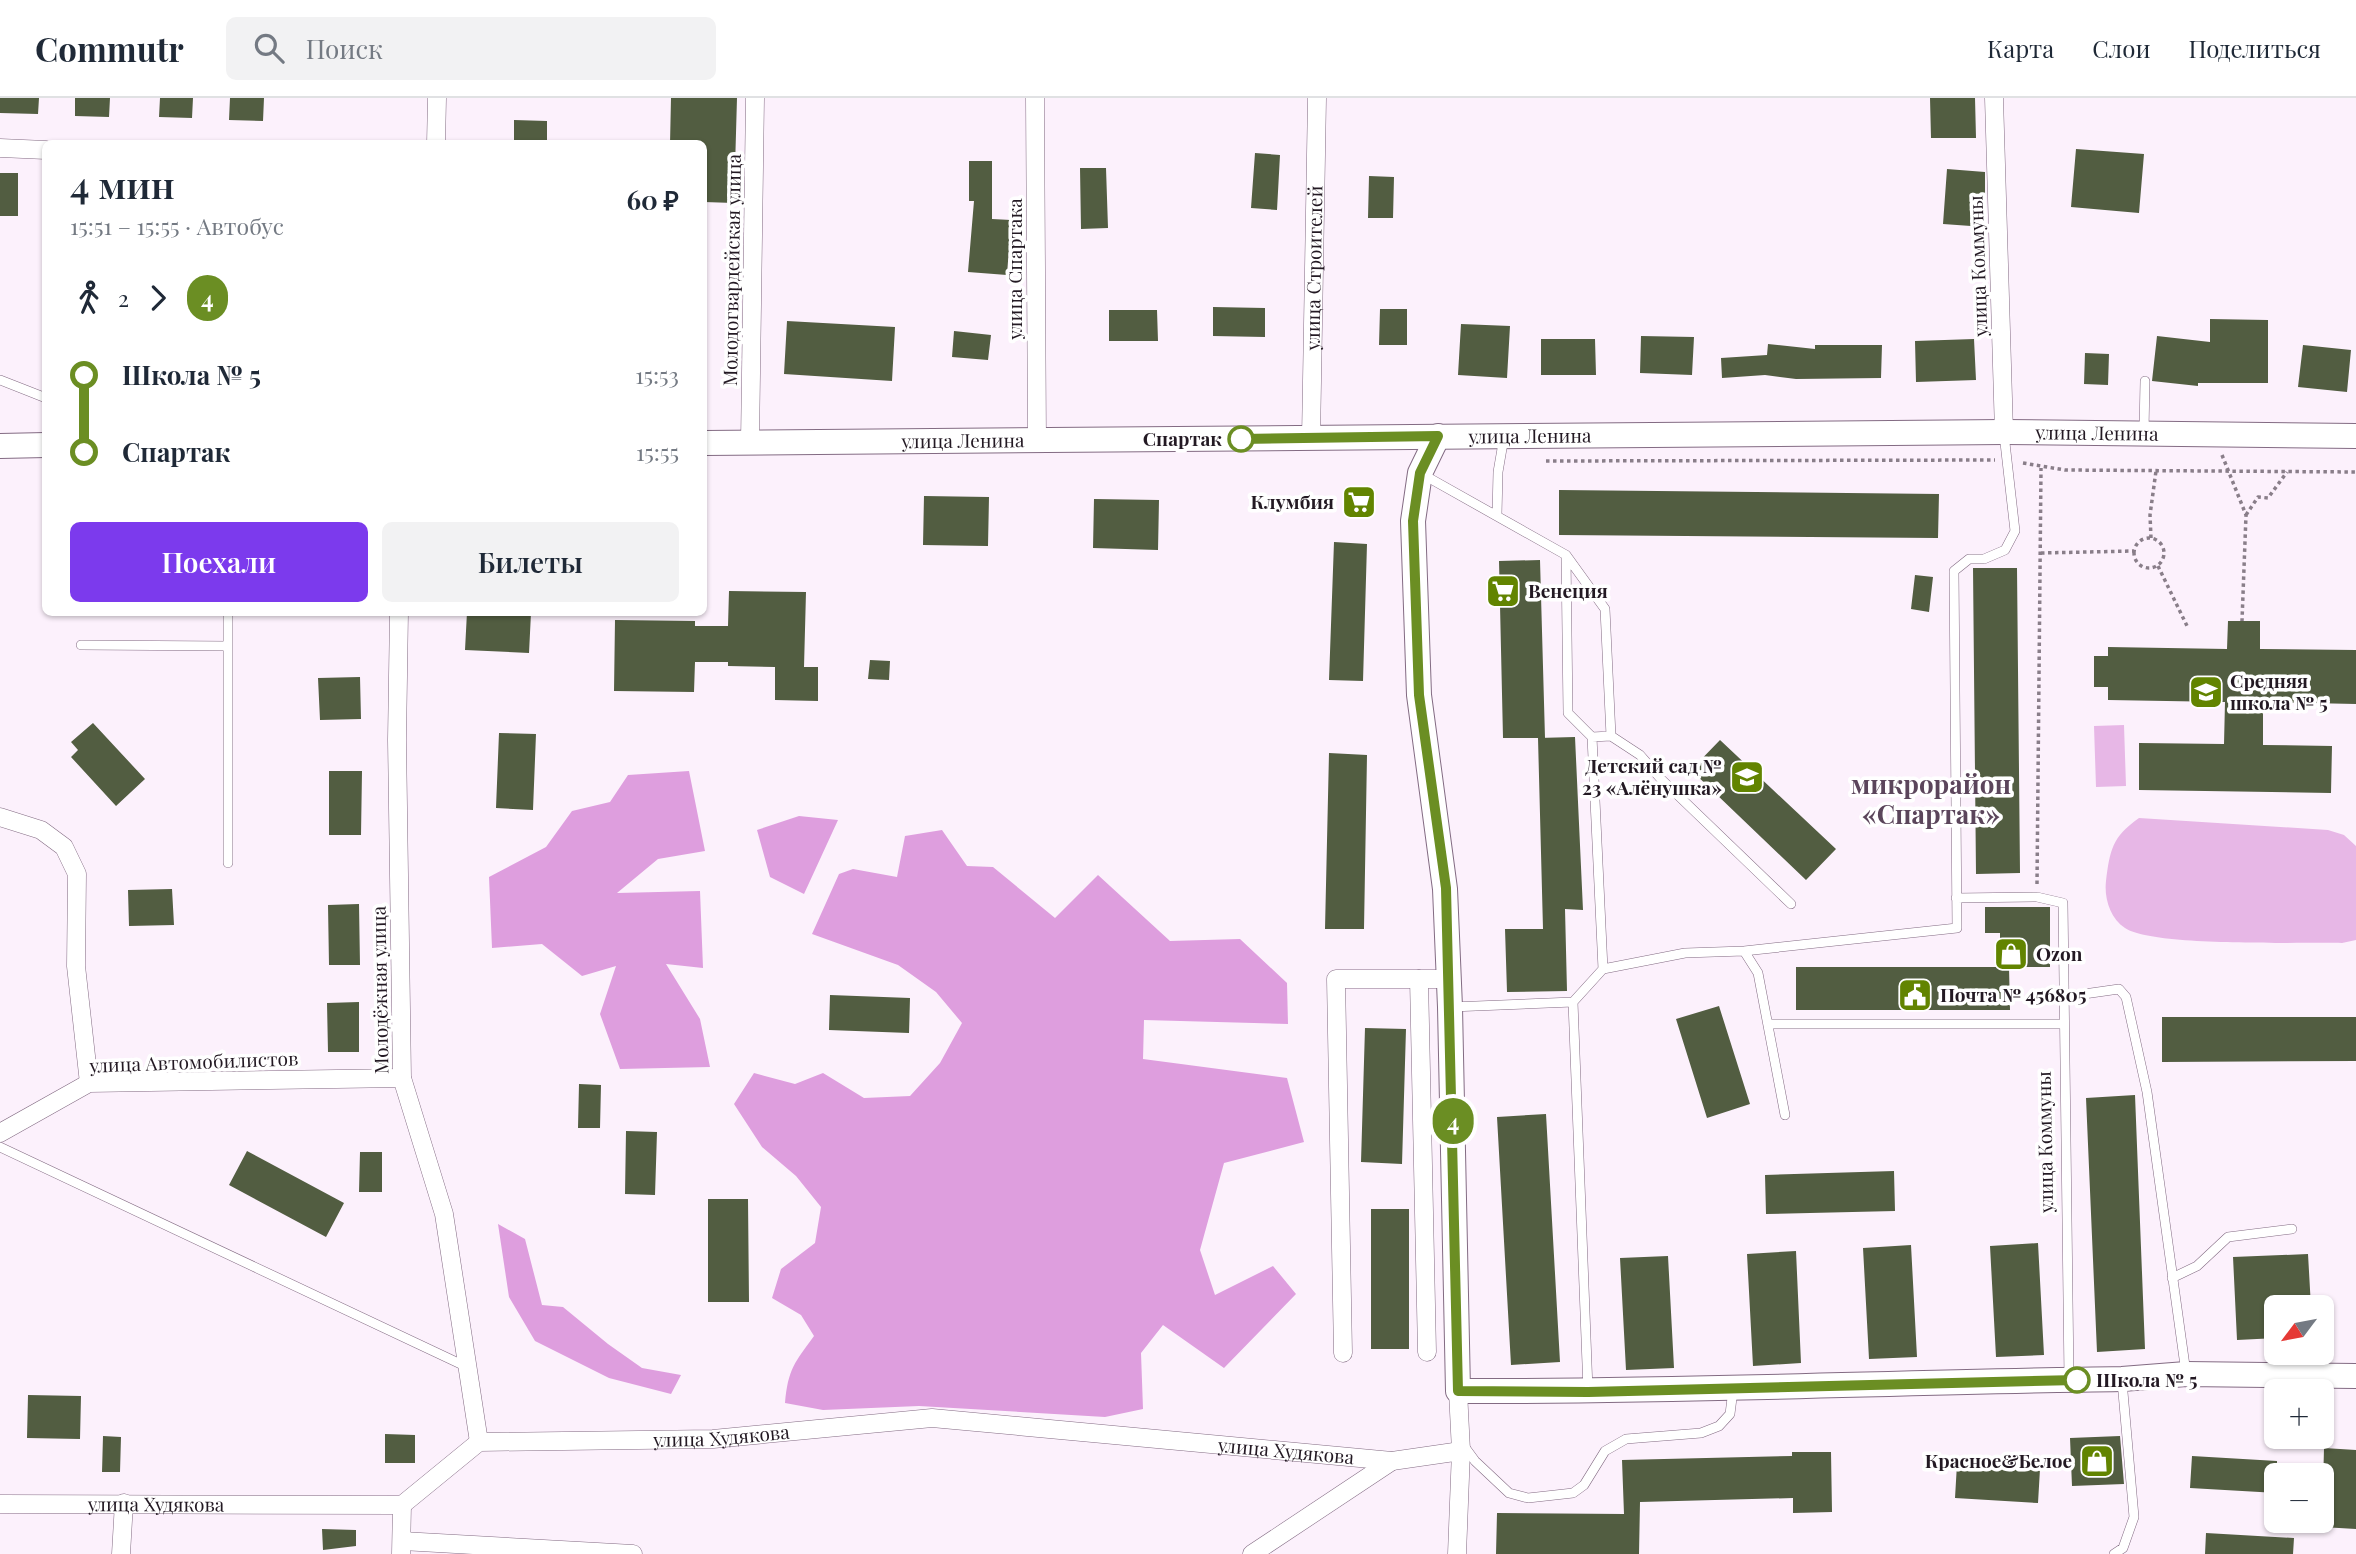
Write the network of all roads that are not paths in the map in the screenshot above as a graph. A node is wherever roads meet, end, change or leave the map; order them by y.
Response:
1 (437, 98) edge
2 (755, 98) edge
3 (1035, 98) edge
4 (1317, 98) edge
5 (1994, 98) edge
6 (436, 140) edge
7 (0, 148) edge
8 (42, 150) edge
9 (0, 380) edge
10 (2145, 381) dead end
11 (42, 396) edge
12 (2004, 432) junction
13 (2144, 434) junction
14 (1505, 435) junction
15 (1438, 436) junction
16 (2356, 436) edge
17 (1311, 438) junction
18 (1037, 441) junction
19 (750, 442) junction
20 (707, 443) edge
21 (42, 445) edge
22 (0, 446) edge
23 (1420, 473) junction
24 (1497, 515) junction
25 (1566, 555) junction
26 (228, 616) edge
27 (399, 616) edge
28 (81, 645) dead end
29 (228, 646) junction
30 (1611, 736) junction
31 (1592, 737) junction
32 (0, 817) edge
33 (228, 863) dead end
34 (1956, 898) junction
35 (1791, 904) dead end
36 (1744, 951) junction
37 (1603, 969) junction
38 (1419, 979) junction
39 (1449, 979) junction
40 (2063, 997) junction
41 (1573, 1002) junction
42 (1450, 1007) junction
43 (1768, 1024) junction
44 (2064, 1024) junction
45 (402, 1078) junction
46 (89, 1083) junction
47 (1785, 1115) dead end
48 (0, 1132) edge
49 (0, 1147) edge
50 (2292, 1229) dead end
51 (2172, 1278) junction
52 (1427, 1352) dead end
53 (1343, 1353) dead end
54 (468, 1368) junction
55 (2186, 1374) junction
56 (2356, 1376) edge
57 (2122, 1379) junction
58 (2069, 1380) junction
59 (1733, 1388) junction
60 (1458, 1391) junction
61 (1588, 1392) junction
62 (479, 1441) junction
63 (1461, 1446) junction
64 (1392, 1461) junction
65 (124, 1503) junction
66 (0, 1504) edge
67 (402, 1505) junction
68 (401, 1548) edge
69 (121, 1554) edge
70 (633, 1554) edge
71 (1252, 1554) edge
72 (1457, 1554) edge
73 (2114, 1554) edge

1 - 6 street
2 - 19 street, Молодогвардейская улица
3 - 18 street, улица Спартака
4 - 17 street, улица Строителей
5 - 12 street, улица Коммуны
7 - 8 street
9 - 11 lane
10 - 13 lane
12 - 13 street, улица Ленина
12 - 14 street, улица Ленина
12 - 34 lane
13 - 16 street, улица Ленина
14 - 15 street, улица Ленина
14 - 24 lane
15 - 17 street, улица Ленина
15 - 23 street
17 - 18 street, улица Ленина
18 - 19 street, улица Ленина
19 - 20 street, улица Ленина
21 - 22 street
23 - 24 lane
23 - 39 street
24 - 25 lane
25 - 30 lane
25 - 31 lane
26 - 29 lane
27 - 45 street, Молодёжная улица
28 - 29 lane
29 - 33 lane
30 - 31 lane
30 - 35 lane
31 - 37 lane
32 - 46 street
34 - 36 lane
34 - 40 lane, улица Коммуны
36 - 37 lane
36 - 43 lane
37 - 41 lane
38 - 39 street
38 - 52 street
38 - 53 street
39 - 42 street
40 - 44 lane, улица Коммуны
40 - 51 lane
41 - 42 lane
41 - 61 lane
42 - 60 street
43 - 44 lane
43 - 47 lane
44 - 58 lane, улица Коммуны
45 - 46 street, улица Автомобилистов
45 - 54 street, Молодёжная улица
46 - 48 street, улица Автомобилистов
49 - 54 lane
50 - 51 lane
51 - 55 lane
54 - 62 street, Молодёжная улица
55 - 56 street
55 - 57 street
57 - 58 street
57 - 73 lane
58 - 59 street
59 - 61 street
59 - 63 lane
60 - 61 street
60 - 63 street
62 - 64 street, улица Худякова
62 - 67 street
63 - 64 street, улица Худякова
63 - 72 street
64 - 71 street
65 - 66 street, улица Худякова
65 - 67 street, улица Худякова
65 - 69 street
67 - 68 street
68 - 70 street

